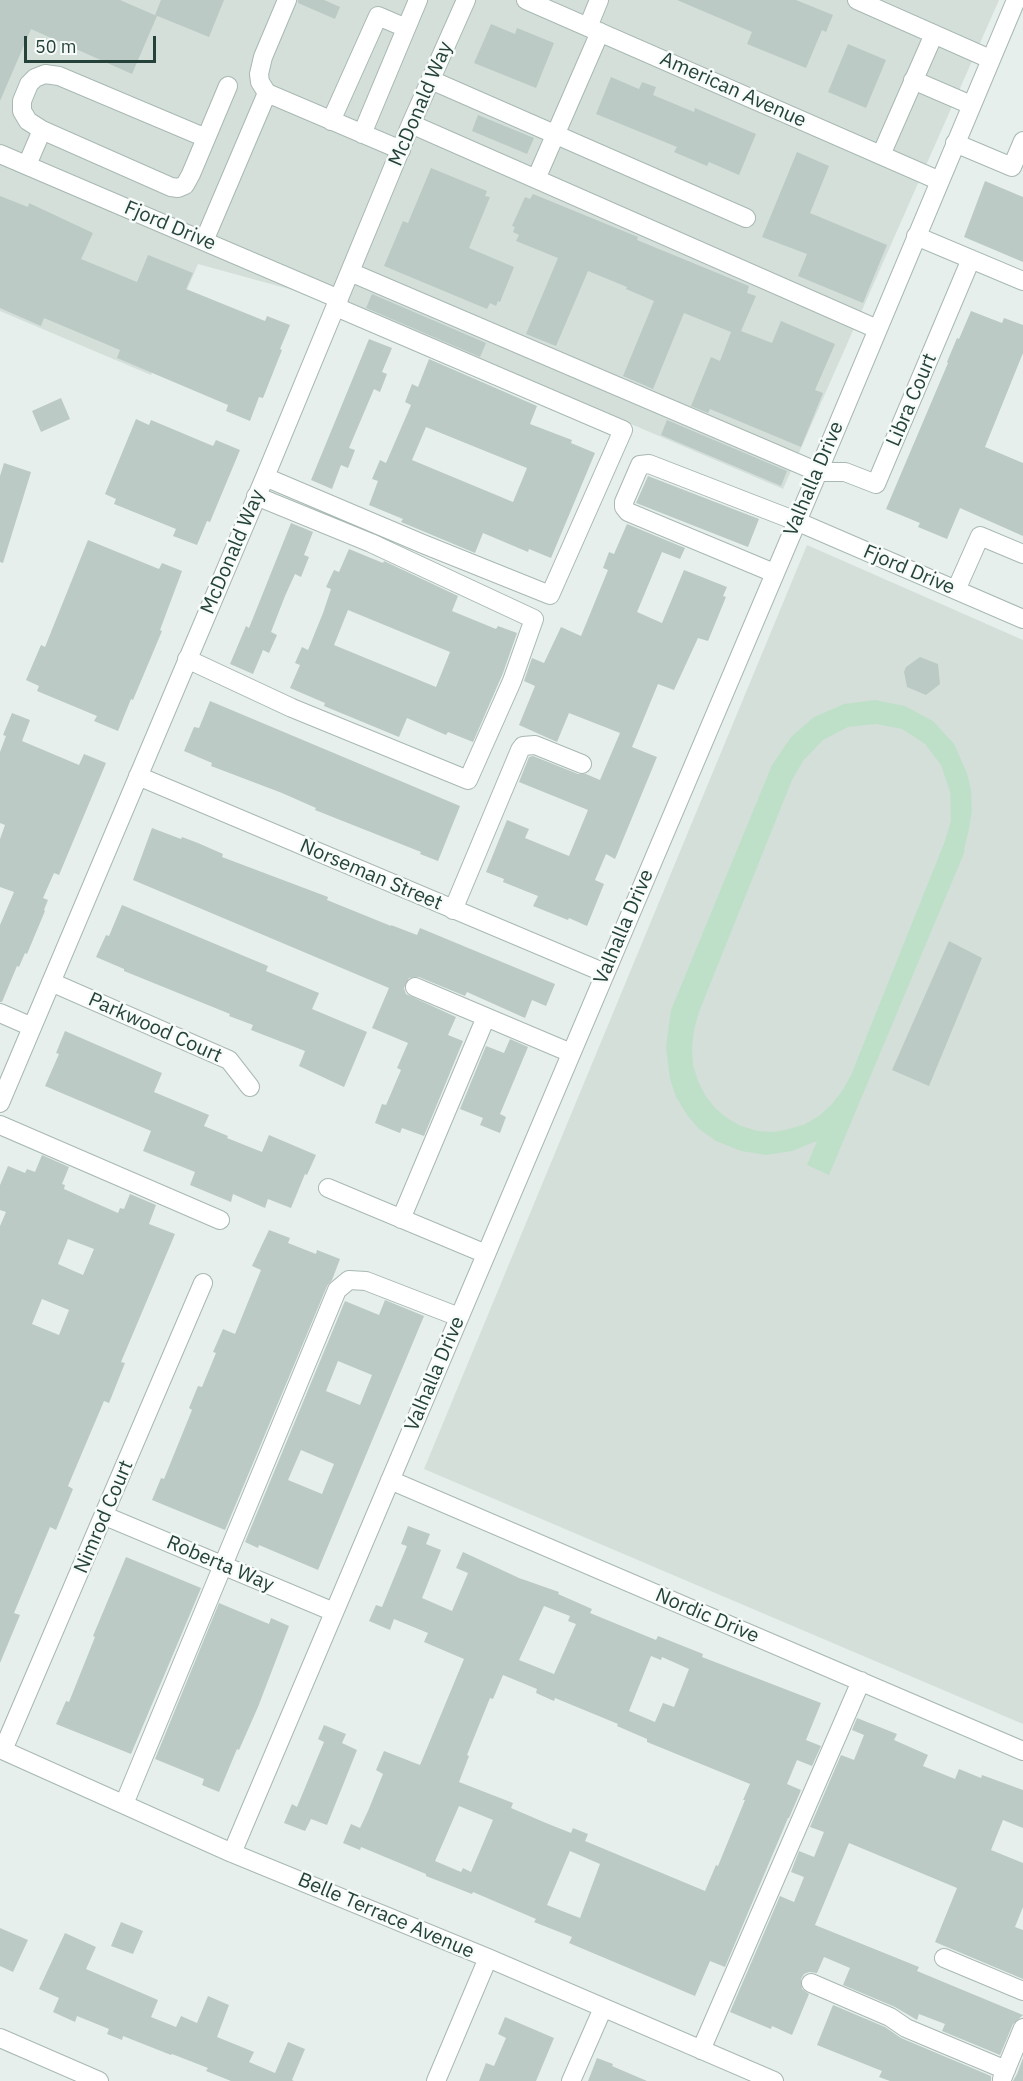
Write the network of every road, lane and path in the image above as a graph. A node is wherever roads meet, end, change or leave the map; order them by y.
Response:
1 (287, 0) edge
2 (418, 0) edge
3 (466, 0) edge
4 (526, 0) edge
5 (599, 0) edge
6 (857, 0) edge
7 (1016, 0) edge
8 (887, 6) edge
9 (406, 28) junction
10 (594, 30) junction
11 (934, 34) junction
12 (990, 58) junction
13 (431, 80) junction
14 (914, 80) junction
15 (228, 87) dead end
16 (267, 93) junction
17 (971, 105) junction
18 (332, 121) junction
19 (411, 124) junction
20 (42, 130) junction
21 (362, 134) junction
22 (555, 135) junction
23 (206, 138) junction
24 (1023, 141) edge
25 (956, 143) junction
26 (401, 150) junction
27 (0, 154) edge
28 (881, 155) junction
29 (27, 165) junction
30 (536, 179) junction
31 (940, 181) junction
32 (746, 218) dead end
33 (916, 236) junction
34 (204, 241) junction
35 (971, 260) junction
36 (350, 272) junction
37 (1023, 281) edge
38 (338, 303) junction
39 (878, 329) junction
40 (818, 472) junction
41 (265, 477) junction
42 (256, 496) junction
43 (796, 521) junction
44 (1023, 554) edge
45 (774, 573) junction
46 (956, 590) junction
47 (1023, 619) edge
48 (187, 660) junction
49 (582, 765) dead end
50 (138, 776) junction
51 (453, 910) junction
52 (605, 974) junction
53 (51, 982) junction
54 (415, 987) dead end
55 (0, 1012) edge
56 (486, 1017) junction
57 (32, 1027) junction
58 (571, 1053) junction
59 (250, 1087) dead end
60 (0, 1103) edge
61 (0, 1125) edge
62 (328, 1188) dead end
63 (401, 1218) junction
64 (220, 1220) dead end
65 (486, 1254) junction
66 (203, 1283) dead end
67 (459, 1317) junction
68 (390, 1480) junction
69 (105, 1516) junction
70 (223, 1565) junction
71 (334, 1612) junction
72 (861, 1681) junction
73 (2, 1749) edge
74 (1023, 1751) edge
75 (124, 1804) junction
76 (232, 1852) junction
77 (488, 1958) junction
78 (944, 1958) dead end
79 (811, 1983) dead end
80 (1023, 1991) edge
81 (603, 2008) junction
82 (1023, 2028) edge
83 (0, 2038) edge
84 (701, 2050) junction
85 (1003, 2075) edge
86 (99, 2081) edge
87 (436, 2081) edge
88 (571, 2081) edge
89 (774, 2081) edge

1 - 16 street
2 - 9 street
3 - 13 street, McDonald Way
4 - 10 street, American Avenue
5 - 10 street
6 - 8 street
7 - 12 street, Valhalla Drive
8 - 11 street
9 - 18 street
9 - 21 street
10 - 22 street
10 - 28 street, American Avenue
11 - 12 street
11 - 14 street
12 - 17 street, Valhalla Drive
13 - 19 street, McDonald Way
13 - 22 street
14 - 17 street
14 - 28 street
15 - 23 street
16 - 18 street
16 - 34 street
17 - 25 street, Valhalla Drive
18 - 21 street
19 - 26 street, McDonald Way
19 - 30 street
20 - 23 street
20 - 23 street
20 - 29 street
21 - 26 street
22 - 30 street
22 - 32 street
24 - 25 street
25 - 31 street, Valhalla Drive
26 - 36 street, McDonald Way
27 - 29 street, Fjord Drive
28 - 31 street, American Avenue
29 - 34 street, Fjord Drive
30 - 39 street
31 - 33 street, Valhalla Drive
33 - 35 street
33 - 39 street, Valhalla Drive
34 - 38 street, Fjord Drive
35 - 37 street
35 - 40 street, Libra Court
36 - 38 street, McDonald Way
36 - 40 street
38 - 41 street, McDonald Way
38 - 41 street, Fjord Drive
39 - 40 street, Valhalla Drive
40 - 43 street, Valhalla Drive
41 - 42 street, McDonald Way
42 - 48 street, McDonald Way
42 - 48 street
43 - 45 street, Valhalla Drive
43 - 45 street, Fjord Drive
43 - 46 street, Fjord Drive
44 - 46 street
45 - 52 street, Valhalla Drive
46 - 47 street, Fjord Drive
48 - 50 street, McDonald Way
49 - 51 street
50 - 51 street, Norseman Street
50 - 53 street, McDonald Way
51 - 52 street, Norseman Street
52 - 58 street, Valhalla Drive
53 - 57 street, McDonald Way
53 - 59 street, Parkwood Court
54 - 56 street
55 - 57 street
56 - 58 street
56 - 63 street
57 - 60 street, McDonald Way
58 - 65 street, Valhalla Drive
61 - 64 street
62 - 63 street
63 - 65 street
65 - 67 street, Valhalla Drive
66 - 69 street, Nimrod Court
67 - 68 street, Valhalla Drive
67 - 70 street
68 - 71 street, Valhalla Drive
68 - 72 street, Nordic Drive
69 - 70 street, Roberta Way
69 - 73 street, Nimrod Court
70 - 71 street, Roberta Way
70 - 75 street
71 - 76 street, Valhalla Drive
72 - 74 street, Nordic Drive
72 - 84 street
73 - 75 street, Belle Terrace Avenue
75 - 76 street, Belle Terrace Avenue
76 - 77 street, Belle Terrace Avenue
77 - 81 street, Belle Terrace Avenue
77 - 87 street
78 - 80 street
79 - 85 street
81 - 84 street, Belle Terrace Avenue
81 - 88 street
82 - 85 street
83 - 86 street
84 - 89 street, Belle Terrace Avenue

